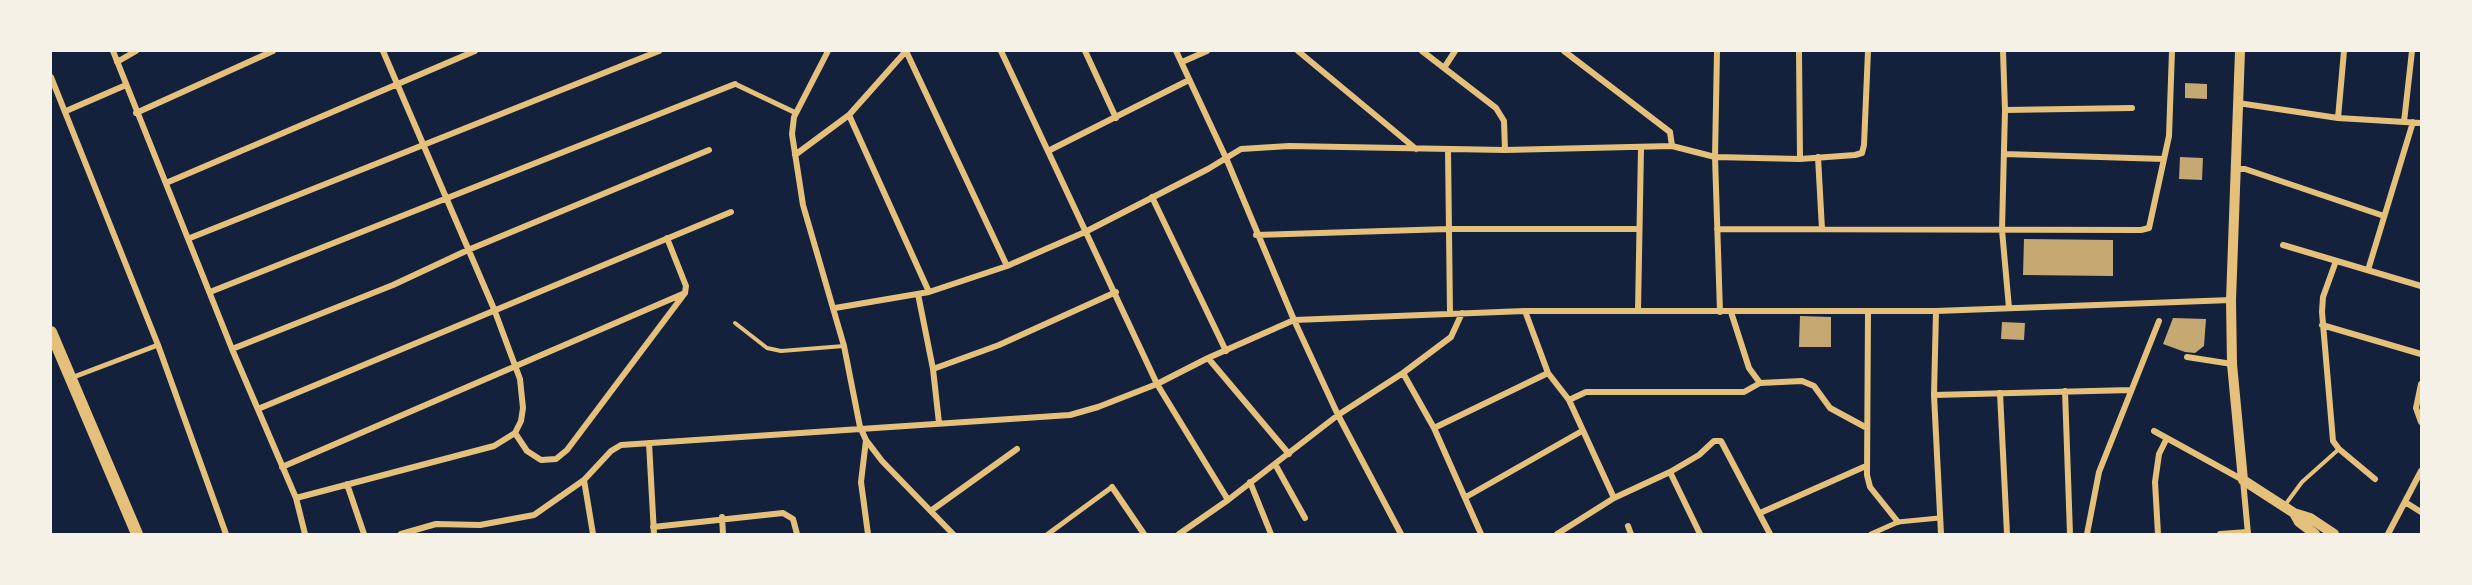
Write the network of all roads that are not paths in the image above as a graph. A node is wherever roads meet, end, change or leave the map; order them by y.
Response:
1 (113, 51) edge
2 (136, 51) edge
3 (273, 51) edge
4 (383, 51) edge
5 (475, 51) edge
6 (658, 51) edge
7 (828, 51) edge
8 (906, 51) edge
9 (1001, 51) edge
10 (1085, 51) edge
11 (1176, 51) edge
12 (1207, 51) edge
13 (1298, 51) edge
14 (1422, 51) edge
15 (1455, 51) edge
16 (1564, 51) edge
17 (1717, 51) edge
18 (1799, 51) edge
19 (1868, 51) edge
20 (2002, 51) edge
21 (2172, 51) edge
22 (2240, 51) edge
23 (2344, 51) edge
24 (2412, 53) edge
25 (456, 54) edge
26 (2421, 56) edge
27 (117, 62) junction
28 (1182, 62) junction
29 (1444, 68) junction
30 (51, 77) edge
31 (1189, 80) junction
32 (735, 84) joint
33 (126, 85) junction
34 (398, 85) junction
35 (2238, 103) junction
36 (2132, 108) dead end
37 (2005, 110) junction
38 (66, 111) junction
39 (136, 113) junction
40 (796, 113) junction
41 (849, 115) junction
42 (1116, 118) junction
43 (2338, 118) junction
44 (2404, 122) junction
45 (2412, 122) junction
46 (2421, 123) edge
47 (424, 142) junction
48 (1672, 146) junction
49 (1641, 149) junction
50 (709, 150) dead end
51 (1417, 150) junction
52 (1448, 150) junction
53 (1505, 150) junction
54 (1048, 151) junction
55 (2004, 154) junction
56 (795, 155) junction
57 (1715, 157) junction
58 (1818, 157) junction
59 (1226, 158) junction
60 (1800, 159) junction
61 (2164, 159) junction
62 (2235, 169) junction
63 (166, 183) junction
64 (1152, 197) junction
65 (448, 198) junction
66 (731, 212) dead end
67 (2384, 216) junction
68 (1448, 229) junction
69 (1640, 229) junction
70 (1716, 229) junction
71 (1822, 229) junction
72 (2002, 230) junction
73 (1085, 232) junction
74 (1257, 235) junction
75 (190, 238) junction
76 (667, 238) junction
77 (2283, 244) dead end
78 (468, 250) junction
79 (2336, 261) junction
80 (1007, 266) junction
81 (2368, 270) junction
82 (2421, 286) edge
83 (210, 292) junction
84 (929, 292) junction
85 (1116, 292) junction
86 (685, 293) junction
87 (918, 294) junction
88 (2231, 300) junction
89 (834, 308) junction
90 (2009, 308) junction
91 (494, 309) junction
92 (1638, 310) junction
93 (1525, 311) junction
94 (1936, 311) junction
95 (1720, 312) junction
96 (1731, 312) junction
97 (1868, 312) junction
98 (1450, 313) junction
99 (1462, 313) junction
100 (1294, 320) junction
101 (2159, 321) dead end
102 (735, 323) dead end
103 (2322, 325) junction
104 (51, 332) edge
105 (158, 345) junction
106 (844, 346) junction
107 (232, 349) junction
108 (1226, 351) junction
109 (2421, 354) edge
110 (2187, 357) dead end
111 (1208, 358) junction
112 (2232, 364) junction
113 (515, 366) junction
114 (933, 369) junction
115 (1403, 373) junction
116 (1548, 373) junction
117 (71, 378) junction
118 (1760, 383) junction
119 (1157, 384) junction
120 (2421, 384) edge
121 (2131, 390) junction
122 (2065, 392) junction
123 (2000, 393) junction
124 (1934, 395) junction
125 (1569, 400) junction
126 (258, 408) junction
127 (1338, 415) junction
128 (2421, 422) edge
129 (939, 423) junction
130 (860, 427) junction
131 (1434, 428) junction
132 (1867, 428) junction
133 (1582, 431) junction
134 (2154, 431) dead end
135 (515, 433) junction
136 (2167, 438) junction
137 (866, 440) junction
138 (648, 443) junction
139 (1017, 449) dead end
140 (2339, 449) junction
141 (1289, 454) junction
142 (1275, 464) junction
143 (1866, 466) junction
144 (282, 467) junction
145 (2421, 471) edge
146 (1670, 472) junction
147 (2375, 479) dead end
148 (584, 480) junction
149 (2243, 480) junction
150 (1250, 482) junction
151 (347, 484) junction
152 (1112, 487) joint
153 (1466, 497) junction
154 (296, 498) junction
155 (1614, 498) junction
156 (1228, 500) junction
157 (2405, 502) junction
158 (932, 510) junction
159 (2289, 510) junction
160 (2421, 512) edge
161 (1760, 513) junction
162 (722, 518) junction
163 (1305, 518) dead end
164 (1939, 518) junction
165 (1898, 522) junction
166 (1628, 526) dead end
167 (654, 530) edge
168 (2248, 533) edge
169 (137, 534) edge
170 (226, 534) edge
171 (305, 534) edge
172 (364, 534) edge
173 (401, 534) edge
174 (593, 534) edge
175 (723, 534) edge
176 (796, 534) edge
177 (868, 534) edge
178 (953, 534) edge
179 (1048, 534) edge
180 (1144, 534) edge
181 (1179, 534) edge
182 (1271, 534) edge
183 (1401, 534) edge
184 (1481, 534) edge
185 (1557, 534) edge
186 (1631, 534) edge
187 (1700, 534) edge
188 (1770, 534) edge
189 (1871, 534) edge
190 (1941, 534) edge
191 (2007, 534) edge
192 (2070, 534) edge
193 (2087, 534) edge
194 (2158, 534) edge
195 (2220, 534) edge
196 (2315, 534) edge
197 (2334, 534) edge
198 (2388, 534) edge

1 - 27 street
2 - 27 street
3 - 39 street
4 - 34 street
5 - 25 street
6 - 47 street
7 - 40 street
8 - 41 street
8 - 80 street
9 - 54 street
10 - 42 street
11 - 28 street
12 - 28 street
13 - 51 street
14 - 29 street
15 - 29 street
16 - 48 street
17 - 57 street
18 - 60 street
19 - 58 street
20 - 37 street
21 - 61 street
22 - 35 street
23 - 43 street
24 - 26 street
24 - 44 street
25 - 34 street
27 - 33 street
28 - 31 street
29 - 53 street
30 - 38 street
31 - 42 street
31 - 59 street
32 - 40 street
32 - 65 street
33 - 38 street
33 - 39 street
34 - 47 street
34 - 63 street
35 - 43 street
35 - 62 street
36 - 37 street
37 - 55 street
38 - 105 street
39 - 63 street
40 - 56 street
41 - 56 street
41 - 84 street
42 - 54 street
43 - 44 street
44 - 45 street
45 - 46 street
45 - 67 street
47 - 65 street
47 - 75 street
48 - 49 street
48 - 57 street
49 - 53 street
49 - 69 street
50 - 78 street
51 - 52 street
51 - 59 street
52 - 53 street
52 - 68 street
54 - 73 street
55 - 61 street
55 - 72 street
56 - 89 street
57 - 60 street
57 - 70 street
58 - 60 street
58 - 71 street
59 - 64 street
59 - 74 street
61 - 72 street
62 - 67 street
62 - 88 street
63 - 75 street
64 - 73 street
64 - 108 street
65 - 78 street
65 - 83 street
66 - 76 street
67 - 81 street
68 - 69 street
68 - 74 street
68 - 98 street
69 - 92 street
70 - 71 street
70 - 95 street
71 - 72 street
72 - 90 street
73 - 80 street
73 - 85 street
74 - 100 street
75 - 83 street
76 - 86 street
76 - 91 street
77 - 79 street
78 - 91 street
78 - 107 street
79 - 81 street
79 - 103 street
80 - 84 street
81 - 82 street
83 - 107 street
84 - 87 street
85 - 114 street
85 - 119 street
86 - 113 street
86 - 135 street
87 - 89 street
87 - 114 street
88 - 90 street
88 - 112 street
89 - 106 street
90 - 94 street
91 - 113 street
91 - 126 street
92 - 93 street
92 - 95 street
93 - 99 street
93 - 116 street
94 - 97 street
94 - 124 street
95 - 96 street
96 - 97 street
96 - 118 street
97 - 132 street
98 - 99 street
98 - 100 street
99 - 115 street
100 - 108 street
100 - 127 street
101 - 121 street
102 - 106 lane
103 - 109 street
103 - 140 street
104 - 117 main road
105 - 117 street
105 - 170 street
106 - 130 street
107 - 126 street
108 - 111 street
110 - 112 street
111 - 119 street
111 - 141 street
112 - 149 street
113 - 135 street
113 - 144 street
114 - 129 street
115 - 127 street
115 - 131 street
116 - 125 street
116 - 131 street
117 - 169 main road
118 - 125 street
118 - 132 street
119 - 129 street
119 - 156 street
120 - 128 street
121 - 122 street
121 - 193 street
122 - 123 street
122 - 192 street
123 - 124 street
123 - 191 street
124 - 164 street
125 - 133 street
126 - 144 street
127 - 141 street
127 - 183 street
129 - 130 street
130 - 137 street
130 - 138 street
131 - 153 street
132 - 143 street
133 - 153 street
133 - 155 street
134 - 136 street
135 - 151 street
136 - 149 street
136 - 194 street
137 - 158 street
137 - 177 street
138 - 148 street
138 - 167 street
139 - 158 street
140 - 147 street
140 - 159 lane
141 - 142 street
142 - 150 street
142 - 163 street
143 - 161 street
143 - 165 street
144 - 154 street
145 - 157 street
146 - 155 street
146 - 161 street
146 - 187 street
148 - 173 street
148 - 174 street
149 - 159 street
149 - 168 street
150 - 156 street
150 - 182 street
151 - 154 street
151 - 172 street
152 - 179 street
152 - 180 street
153 - 184 street
154 - 171 street
155 - 185 street
156 - 181 street
157 - 160 street
157 - 198 street
158 - 178 street
159 - 196 street
159 - 197 street
161 - 188 street
162 - 167 street
162 - 175 street
162 - 176 street
164 - 165 street
164 - 190 street
165 - 189 street
166 - 186 street
168 - 195 street

